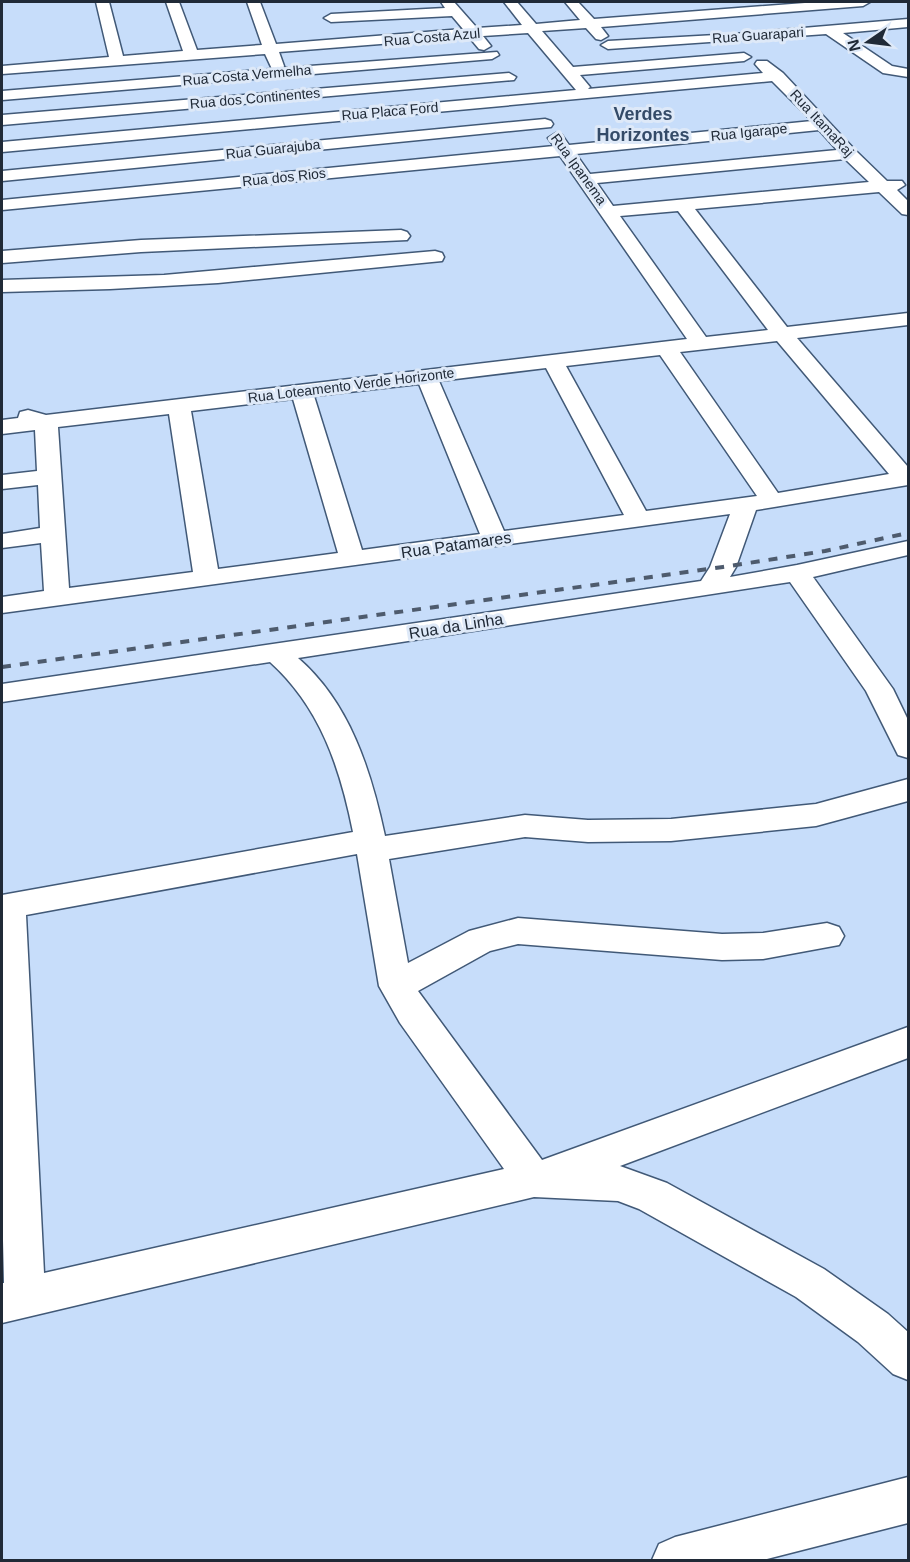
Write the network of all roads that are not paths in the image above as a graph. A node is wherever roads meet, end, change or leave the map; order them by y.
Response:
1 (102, 2) edge
2 (172, 2) edge
3 (254, 2) edge
4 (323, 2) edge
5 (510, 2) edge
6 (571, 2) edge
7 (581, 2) edge
8 (693, 2) edge
9 (863, 2) edge
10 (451, 7) edge
11 (708, 14) junction
12 (331, 18) junction
13 (909, 23) edge
14 (590, 24) junction
15 (533, 28) junction
16 (829, 30) junction
17 (474, 34) junction
18 (734, 38) junction
19 (342, 44) junction
20 (608, 45) junction
21 (270, 50) junction
22 (492, 55) junction
23 (192, 56) junction
24 (753, 56) junction
25 (117, 61) junction
26 (881, 65) junction
27 (629, 67) junction
28 (23, 68) junction
29 (2, 70) edge
30 (279, 72) junction
31 (568, 72) junction
32 (909, 73) edge
33 (778, 76) junction
34 (509, 77) junction
35 (898, 87) dead end
36 (25, 94) junction
37 (588, 94) junction
38 (289, 95) junction
39 (2, 96) edge
40 (527, 99) junction
41 (27, 117) junction
42 (301, 119) junction
43 (2, 120) edge
44 (545, 124) junction
45 (823, 125) junction
46 (28, 145) junction
47 (312, 145) junction
48 (2, 147) edge
49 (567, 151) junction
50 (849, 154) junction
51 (31, 173) junction
52 (324, 173) junction
53 (2, 176) edge
54 (587, 179) junction
55 (909, 184) edge
56 (884, 187) junction
57 (32, 202) junction
58 (2, 205) edge
59 (683, 206) junction
60 (909, 210) edge
61 (610, 212) junction
62 (401, 236) dead end
63 (2, 257) edge
64 (435, 257) dead end
65 (2, 286) edge
66 (909, 319) edge
67 (782, 334) junction
68 (701, 344) junction
69 (666, 348) junction
70 (553, 361) junction
71 (426, 376) junction
72 (302, 391) junction
73 (179, 406) junction
74 (2, 410) edge
75 (46, 422) junction
76 (2, 427) edge
77 (50, 476) junction
78 (907, 479) edge
79 (2, 482) edge
80 (772, 501) junction
81 (746, 505) junction
82 (639, 520) junction
83 (53, 534) junction
84 (495, 540) junction
85 (2, 541) edge
86 (909, 548) edge
87 (352, 559) junction
88 (797, 573) junction
89 (207, 578) junction
90 (710, 588) junction
91 (57, 597) junction
92 (2, 606) edge
93 (276, 653) junction
94 (2, 693) edge
95 (909, 748) edge
96 (909, 790) edge
97 (371, 845) junction
98 (5, 906) edge
99 (827, 936) dead end
100 (396, 986) junction
101 (909, 1042) edge
102 (534, 1180) junction
103 (13, 1300) edge
104 (909, 1359) edge
105 (909, 1500) edge
106 (675, 1560) edge

1 - 25 street
2 - 23 street
3 - 21 street
4 - 12 street
5 - 15 street
6 - 7 street
6 - 14 street
8 - 11 street, Rua ItamaRaj
9 - 11 street, Rua Costa Azul
10 - 12 street
10 - 17 street, Rua Ipanema
11 - 14 street, Rua Costa Azul
11 - 18 street, Rua ItamaRaj
12 - 19 street
13 - 16 street, Rua Guarapari
14 - 15 street, Rua Costa Azul
14 - 20 street
15 - 17 street, Rua Costa Azul
15 - 31 street
16 - 18 street, Rua Guarapari
16 - 26 street
17 - 19 street, Rua Costa Azul
17 - 22 street, Rua Ipanema
18 - 20 street, Rua Guarapari
18 - 24 street, Rua ItamaRaj
19 - 21 street, Rua Costa Azul
20 - 27 street
21 - 23 street, Rua Costa Azul
21 - 30 street
22 - 30 street, Rua Costa Vermelha
22 - 34 street, Rua Ipanema
23 - 25 street, Rua Costa Azul
24 - 27 street
24 - 33 street, Rua ItamaRaj
25 - 28 street, Rua Costa Azul
26 - 32 street
26 - 35 street
27 - 31 street
28 - 29 street, Rua Costa Azul
28 - 36 street
30 - 36 street, Rua Costa Vermelha
30 - 38 street
31 - 37 street
33 - 37 street, Rua Placa Ford
33 - 45 street, Rua ItamaRaj
34 - 38 street, Rua dos Continentes
34 - 40 street, Rua Ipanema
36 - 39 street, Rua Costa Vermelha
36 - 41 street
37 - 40 street, Rua Placa Ford
38 - 41 street, Rua dos Continentes
38 - 42 street
40 - 42 street, Rua Placa Ford
40 - 44 street, Rua Ipanema
41 - 43 street, Rua dos Continentes
41 - 46 street
42 - 46 street, Rua Placa Ford
42 - 47 street
44 - 47 street, Rua Guarajuba
44 - 49 street, Rua Ipanema
45 - 49 street, Rua Igarape
45 - 50 street, Rua ItamaRaj
46 - 48 street, Rua Placa Ford
46 - 51 street
47 - 51 street, Rua Guarajuba
47 - 52 street
49 - 52 street, Rua dos Rios
49 - 54 street, Rua Ipanema
50 - 54 street
50 - 56 street, Rua ItamaRaj
51 - 53 street, Rua Guarajuba
51 - 57 street
52 - 57 street, Rua dos Rios
54 - 61 street, Rua Ipanema
55 - 56 street
56 - 59 street
56 - 60 street, Rua ItamaRaj
57 - 58 street, Rua dos Rios
59 - 61 street
59 - 67 street
61 - 68 street, Rua Ipanema
62 - 63 street
64 - 65 street
66 - 67 street, Rua Loteamento Verde Horizonte
67 - 68 street, Rua Loteamento Verde Horizonte
67 - 78 street
68 - 69 street, Rua Loteamento Verde Horizonte
69 - 70 street, Rua Loteamento Verde Horizonte
69 - 80 street
70 - 71 street, Rua Loteamento Verde Horizonte
70 - 82 street
71 - 72 street, Rua Loteamento Verde Horizonte
71 - 84 street
72 - 73 street, Rua Loteamento Verde Horizonte
72 - 87 street
73 - 75 street, Rua Loteamento Verde Horizonte
73 - 89 street
74 - 75 street
75 - 76 street, Rua Loteamento Verde Horizonte
75 - 77 street
77 - 79 street
77 - 83 street
78 - 80 street, Rua Patamares
80 - 81 street, Rua Patamares
81 - 82 street, Rua Patamares
81 - 90 street
82 - 84 street, Rua Patamares
83 - 85 street
83 - 91 street
84 - 87 street, Rua Patamares
86 - 88 street, Rua da Linha
87 - 89 street, Rua Patamares
88 - 90 street, Rua da Linha
88 - 95 street
89 - 91 street, Rua Patamares
90 - 93 street, Rua da Linha
91 - 92 street, Rua Patamares
93 - 94 street, Rua da Linha
93 - 97 street
96 - 97 street
97 - 98 street
97 - 100 street
98 - 103 street
99 - 100 street
100 - 102 street
101 - 102 street
102 - 103 street
102 - 104 street
105 - 106 street

